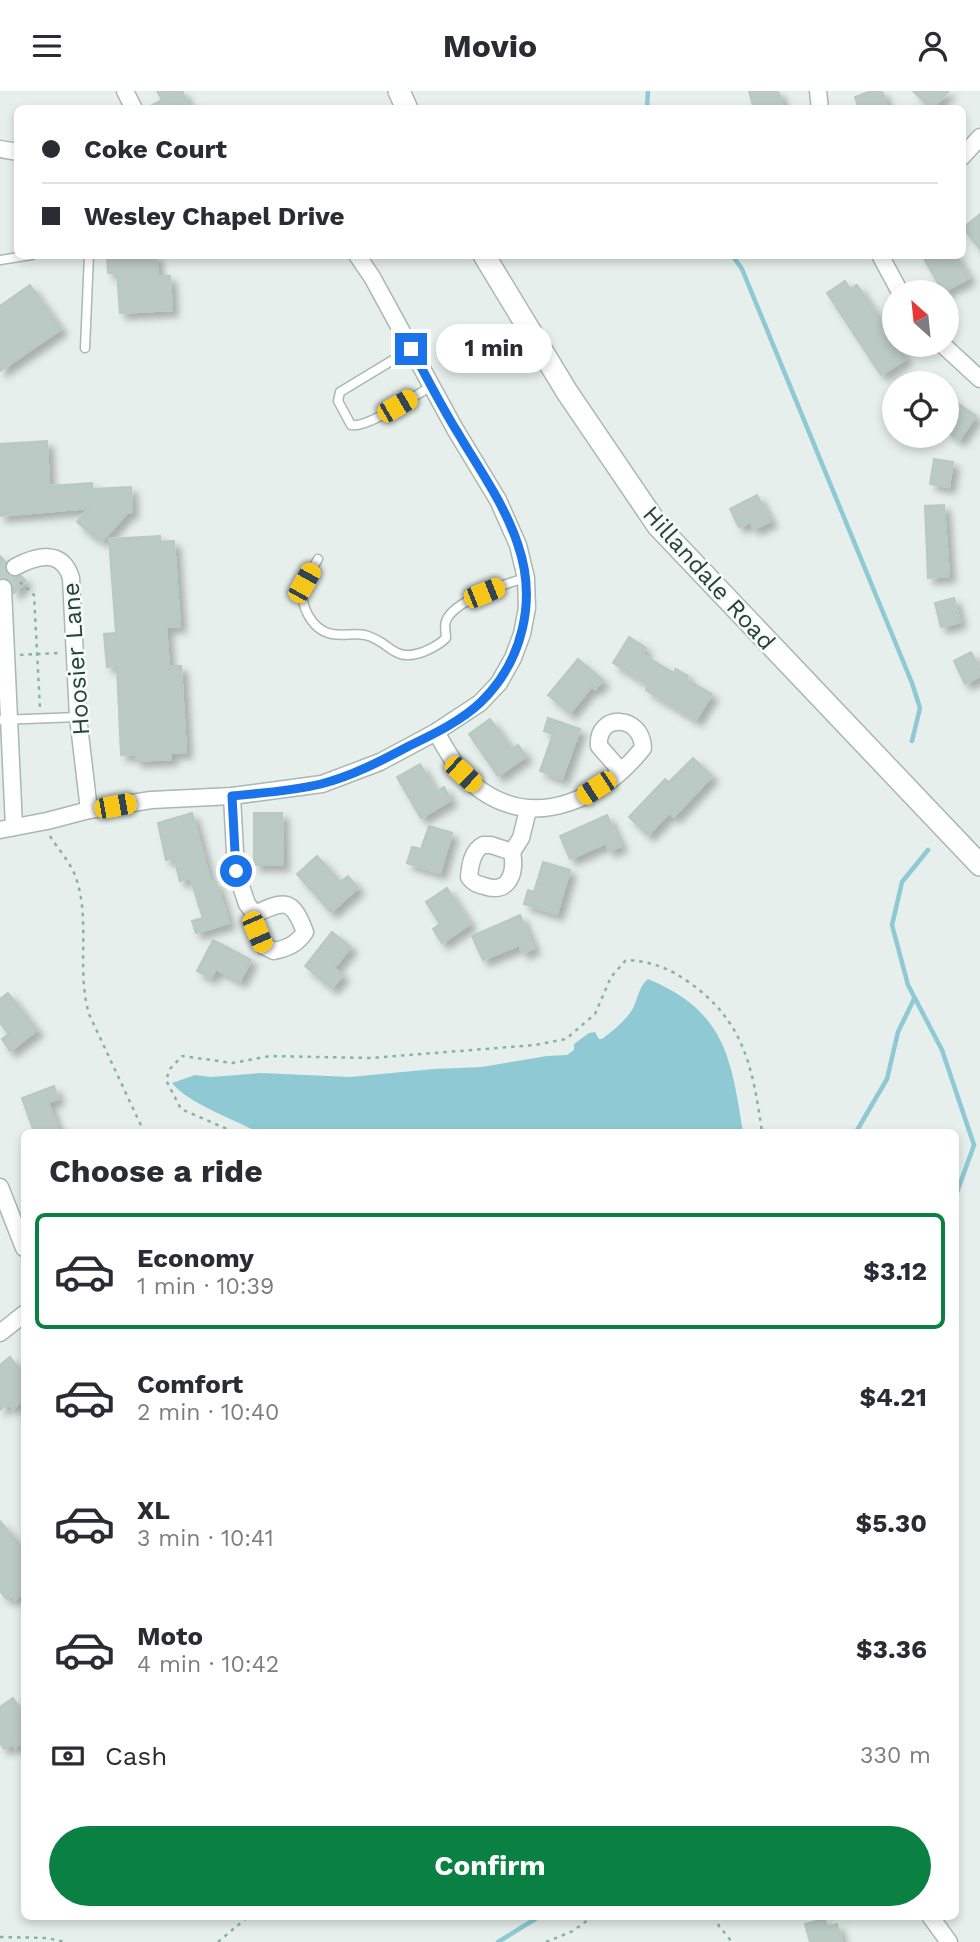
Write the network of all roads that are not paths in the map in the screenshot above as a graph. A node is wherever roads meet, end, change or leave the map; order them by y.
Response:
1 (980, 137) edge
2 (966, 152) edge
3 (89, 259) edge
4 (359, 259) edge
5 (486, 259) edge
6 (882, 259) edge
7 (894, 280) edge
8 (85, 348) dead end
9 (411, 349) junction
10 (956, 357) edge
11 (980, 379) edge
12 (432, 386) junction
13 (318, 559) dead end
14 (526, 578) junction
15 (78, 717) junction
16 (4, 720) edge
17 (436, 732) junction
18 (6, 770) edge
19 (620, 770) dead end
20 (232, 796) junction
21 (89, 810) junction
22 (528, 810) junction
23 (7, 828) edge
24 (512, 852) dead end
25 (980, 865) edge
26 (255, 914) dead end
27 (0, 1187) edge
28 (21, 1240) edge
29 (21, 1316) edge
30 (0, 1333) edge
31 (933, 1920) edge
32 (949, 1942) edge

1 - 2 street
3 - 8 lane
4 - 9 street
5 - 25 street, Hillandale Road
6 - 7 street
9 - 12 street
9 - 12 lane
10 - 11 street
12 - 14 street
13 - 14 lane
14 - 17 street
15 - 16 lane
15 - 16 street, Hoosier Lane
15 - 21 street, Hoosier Lane
16 - 18 street
17 - 20 street
17 - 22 street
18 - 23 street
19 - 22 street
20 - 21 street
20 - 26 street
21 - 23 street
22 - 24 street
27 - 28 street
29 - 30 street
31 - 32 street

